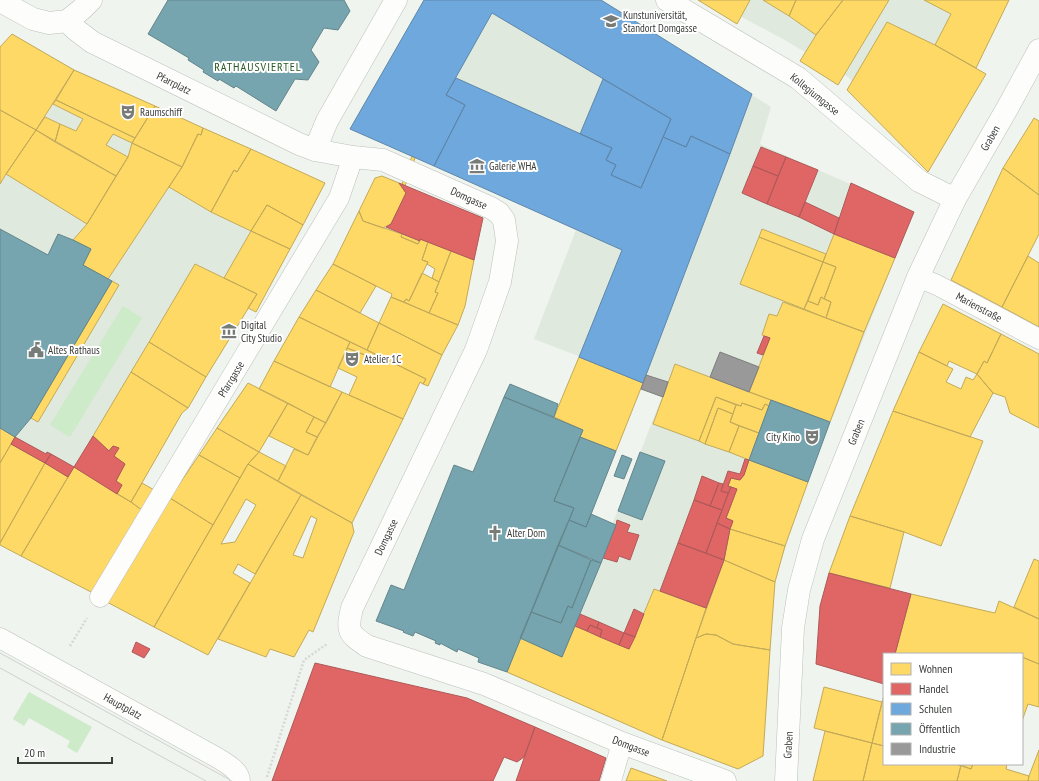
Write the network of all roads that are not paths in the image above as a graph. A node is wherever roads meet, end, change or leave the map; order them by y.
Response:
1 (91, 0) edge
2 (396, 0) edge
3 (668, 0) edge
4 (1, 4) edge
5 (67, 21) junction
6 (1039, 50) edge
7 (1039, 85) edge
8 (1008, 107) junction
9 (315, 150) junction
10 (353, 157) junction
11 (955, 199) junction
12 (918, 277) junction
13 (1039, 339) edge
14 (100, 597) road end
15 (0, 638) edge
16 (622, 743) junction
17 (240, 781) edge
18 (611, 781) edge
19 (725, 781) edge
20 (786, 781) edge

1 - 5 street
2 - 9 street
3 - 11 street, Kollegiumgasse
4 - 5 street
5 - 9 street, Pfarrplatz
6 - 8 street, Graben
7 - 8 street, Graben
8 - 11 street, Graben
9 - 10 street, Pfarrplatz
10 - 14 street, Pfarrgasse
10 - 16 street, Domgasse
11 - 12 street, Graben
12 - 13 street, Marienstraße
12 - 20 street, Graben
15 - 17 street, Hauptplatz
16 - 18 street
16 - 19 street, Domgasse

